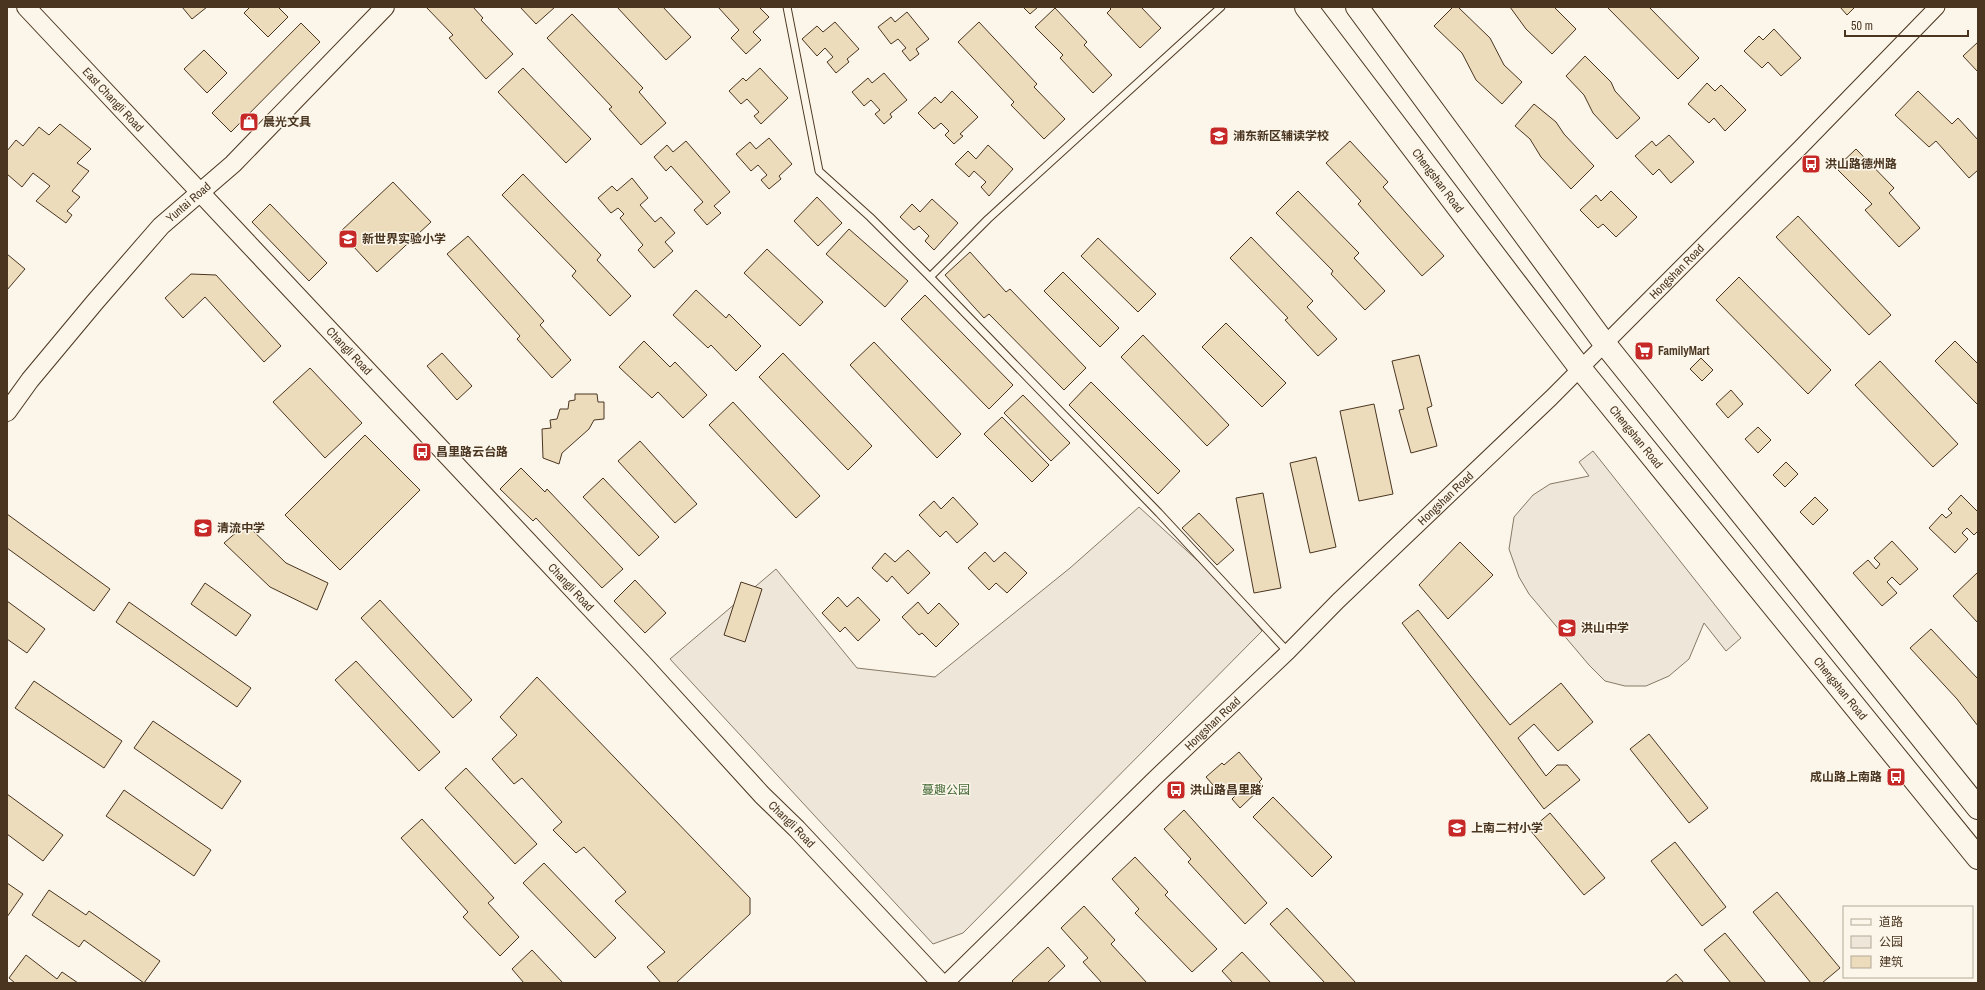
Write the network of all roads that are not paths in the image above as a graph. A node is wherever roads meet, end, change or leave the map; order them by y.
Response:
1 (26, 7) edge
2 (385, 7) edge
3 (787, 7) edge
4 (1221, 7) edge
5 (1306, 7) edge
6 (1357, 7) edge
7 (1937, 7) edge
8 (200, 192) junction
9 (930, 276) junction
10 (1605, 344) junction
11 (1580, 368) junction
12 (7, 412) edge
13 (1288, 652) junction
14 (1978, 808) edge
15 (1978, 858) edge
16 (940, 983) edge
17 (946, 983) edge

1 - 8 street, East Changli Road
2 - 8 street, Yuntai Road
3 - 9 lane
4 - 9 lane
5 - 11 main road, Chengshan Road
6 - 10 main road
7 - 10 street, Hongshan Road
8 - 12 street, Yuntai Road
8 - 16 street, Changli Road
9 - 13 lane
10 - 11 street, Hongshan Road
10 - 14 main road
11 - 13 street, Hongshan Road
11 - 15 main road, Chengshan Road
13 - 17 street, Hongshan Road

